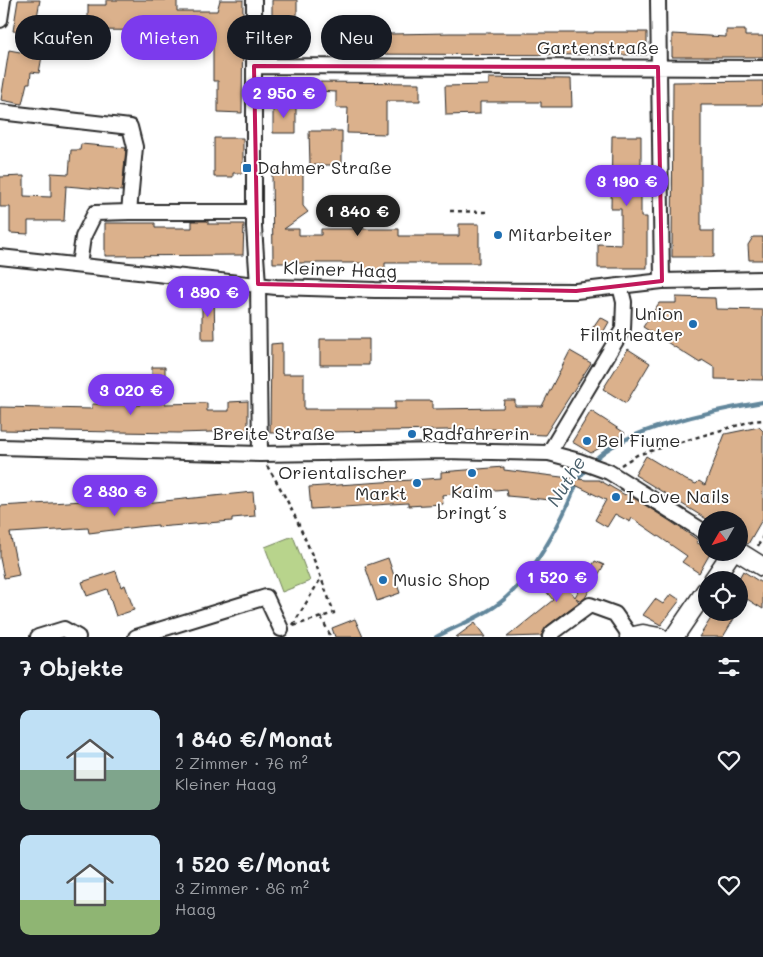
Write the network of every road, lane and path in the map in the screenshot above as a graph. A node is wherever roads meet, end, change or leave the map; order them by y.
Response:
1 (4, 0) edge
2 (254, 0) edge
3 (658, 0) edge
4 (0, 20) edge
5 (254, 66) junction
6 (658, 67) junction
7 (763, 68) edge
8 (0, 112) edge
9 (450, 211) dead end
10 (129, 212) junction
11 (254, 212) junction
12 (486, 212) dead end
13 (0, 257) edge
14 (79, 265) junction
15 (763, 279) edge
16 (662, 281) junction
17 (258, 284) junction
18 (620, 286) junction
19 (763, 420) edge
20 (0, 447) edge
21 (549, 453) junction
22 (260, 454) junction
23 (603, 470) junction
24 (698, 527) edge
25 (748, 558) edge
26 (763, 567) edge
27 (321, 578) junction
28 (698, 602) edge
29 (321, 617) junction
30 (287, 628) junction
31 (38, 637) edge
32 (78, 637) edge
33 (136, 637) edge
34 (331, 637) edge
35 (550, 637) edge
36 (630, 637) edge
37 (659, 637) edge
38 (674, 637) edge

1 - 4 street
2 - 5 street
3 - 6 street
5 - 6 street, Gartenstraße
5 - 11 street
6 - 7 street, Gartenstraße
6 - 16 street
8 - 10 street
9 - 12 path
10 - 11 street
10 - 14 street
11 - 17 street
13 - 14 street, Kleiner Haag
14 - 17 street, Kleiner Haag
15 - 16 street, Kleiner Haag
16 - 18 street, Kleiner Haag
17 - 18 street, Kleiner Haag
17 - 22 street
18 - 21 street
19 - 23 path
20 - 22 street, Breite Straße
21 - 22 street, Breite Straße
21 - 23 street, Breite Straße
22 - 27 path
23 - 24 street, Breite Straße
25 - 26 main road
27 - 29 path
27 - 30 path
28 - 38 main road
29 - 30 path
29 - 34 path
30 - 33 street
31 - 32 street
35 - 36 street
36 - 37 main road

